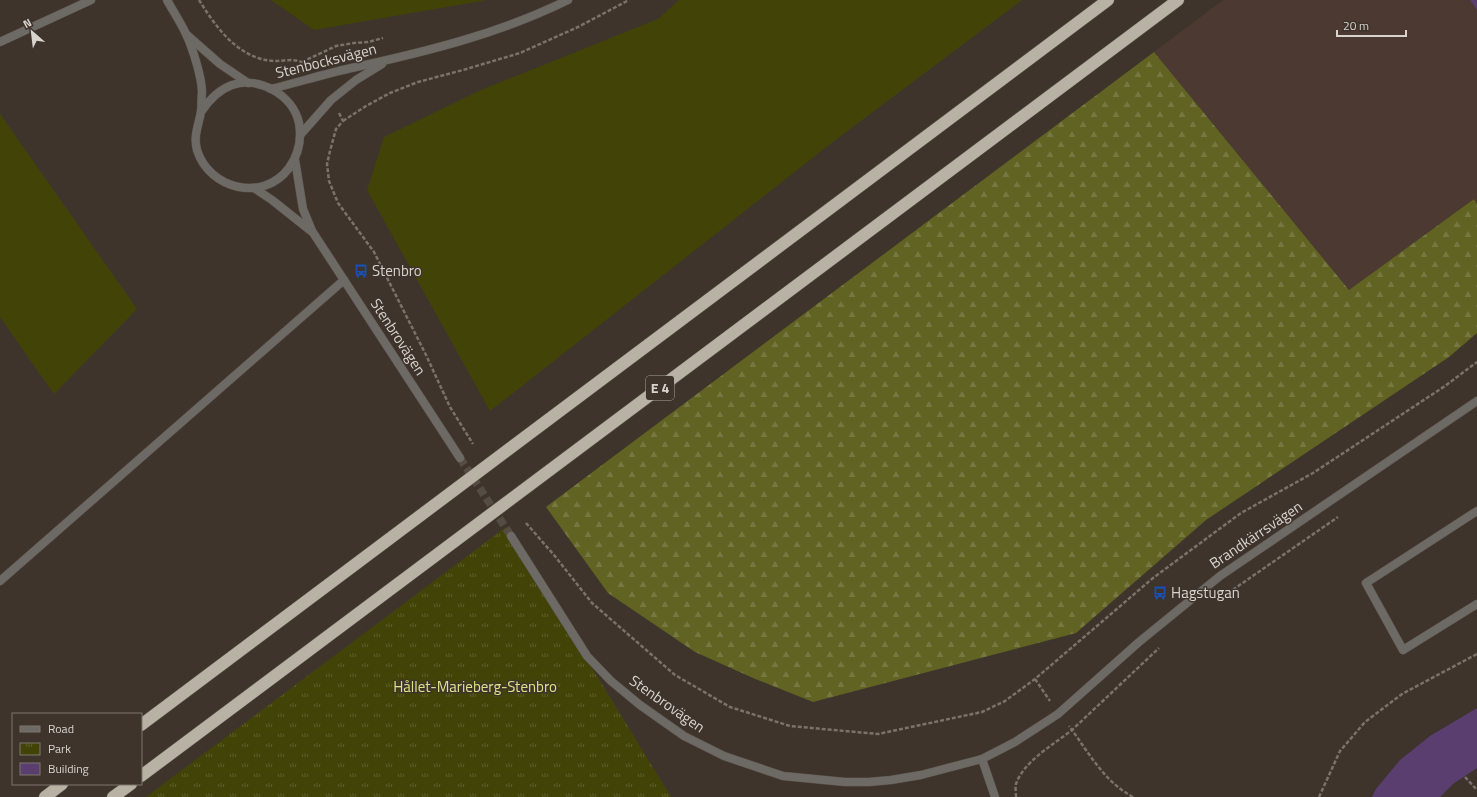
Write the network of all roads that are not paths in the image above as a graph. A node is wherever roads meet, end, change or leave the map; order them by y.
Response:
1 (91, 0) edge
2 (167, 0) edge
3 (568, 0) edge
4 (1108, 0) edge
5 (1178, 0) edge
6 (186, 35) junction
7 (0, 42) edge
8 (388, 61) junction
9 (248, 83) junction
10 (271, 89) junction
11 (201, 112) junction
12 (301, 134) junction
13 (295, 160) junction
14 (254, 188) junction
15 (312, 231) junction
16 (344, 280) junction
17 (1477, 401) edge
18 (460, 458) tunnel mouth
19 (1477, 510) edge
20 (510, 536) tunnel mouth
21 (0, 581) edge
22 (1477, 604) edge
23 (142, 724) edge
24 (982, 759) junction
25 (142, 775) edge
26 (61, 785) edge
27 (130, 785) edge
28 (45, 797) edge
29 (113, 797) edge
30 (995, 797) edge

1 - 7 street
2 - 6 street, Stenbrovägen
3 - 8 street, Stenbocksvägen
4 - 23 highway
5 - 25 highway, E 4
6 - 9 street, Stenbrovägen
6 - 11 street, Stenbrovägen
8 - 10 street, Stenbocksvägen
8 - 12 street, Stenbocksvägen
9 - 10 street, Stenbrovägen
9 - 11 street, Stenbrovägen
10 - 12 street, Stenbrovägen
11 - 14 street, Stenbrovägen
12 - 13 street, Stenbrovägen
13 - 14 street, Stenbrovägen
13 - 15 street, Stenbrovägen
14 - 15 street, Stenbrovägen
15 - 16 street, Stenbrovägen
16 - 18 street, Stenbrovägen
16 - 21 street
17 - 24 street, Brandkärrsvägen
19 - 22 street
20 - 24 street, Stenbrovägen
24 - 30 street
26 - 28 highway
27 - 29 highway

